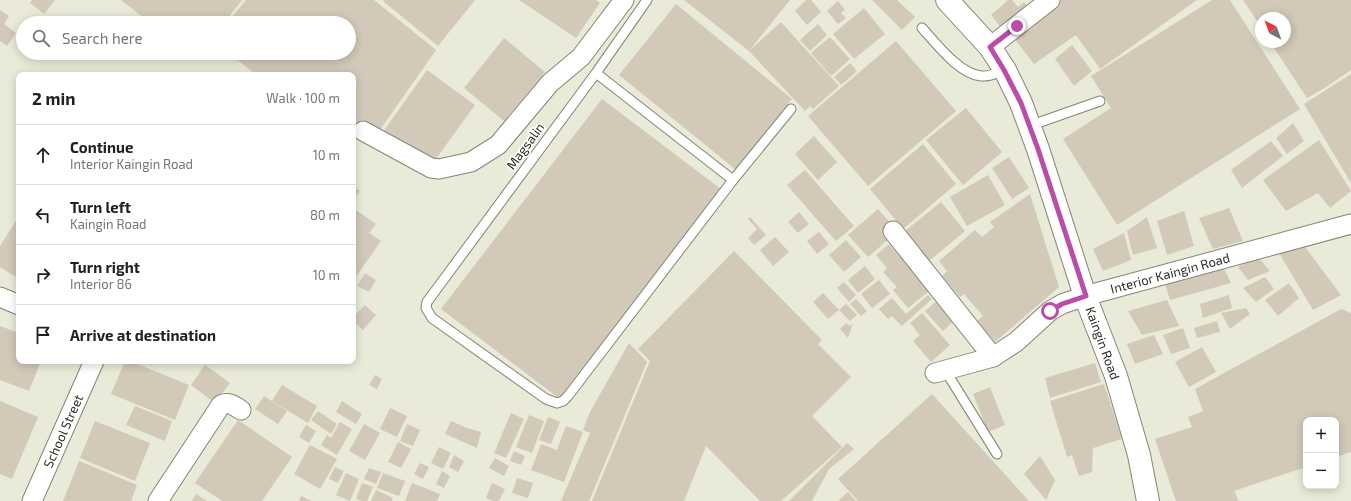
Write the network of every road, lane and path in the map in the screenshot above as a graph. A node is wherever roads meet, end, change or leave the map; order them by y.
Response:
1 (624, 0) edge
2 (647, 0) edge
3 (947, 0) edge
4 (1050, 0) edge
5 (922, 28) dead end
6 (990, 47) junction
7 (1004, 70) junction
8 (596, 72) junction
9 (1100, 100) dead end
10 (791, 110) dead end
11 (1029, 126) junction
12 (363, 131) dead end
13 (733, 180) junction
14 (1351, 224) edge
15 (893, 231) dead end
16 (1086, 296) junction
17 (0, 297) edge
18 (16, 305) edge
19 (993, 357) junction
20 (93, 364) edge
21 (940, 372) joint
22 (241, 410) dead end
23 (996, 454) dead end
24 (32, 501) edge
25 (158, 501) edge
26 (1148, 501) edge

1 - 12 street
2 - 8 lane, Magsalin
3 - 6 street, Kaingin Road
4 - 6 street
5 - 7 lane
6 - 7 street, Kaingin Road
7 - 11 street, Kaingin Road
8 - 13 lane
8 - 13 lane, Magsalin
9 - 11 lane
10 - 13 lane
11 - 16 street, Kaingin Road
14 - 16 street, Interior Kaingin Road
15 - 19 street
16 - 19 street, Interior Kaingin Road
16 - 26 street, Kaingin Road
17 - 18 street
19 - 21 street, Interior Kaingin Road
20 - 24 street, School Street
21 - 23 lane
22 - 25 street

